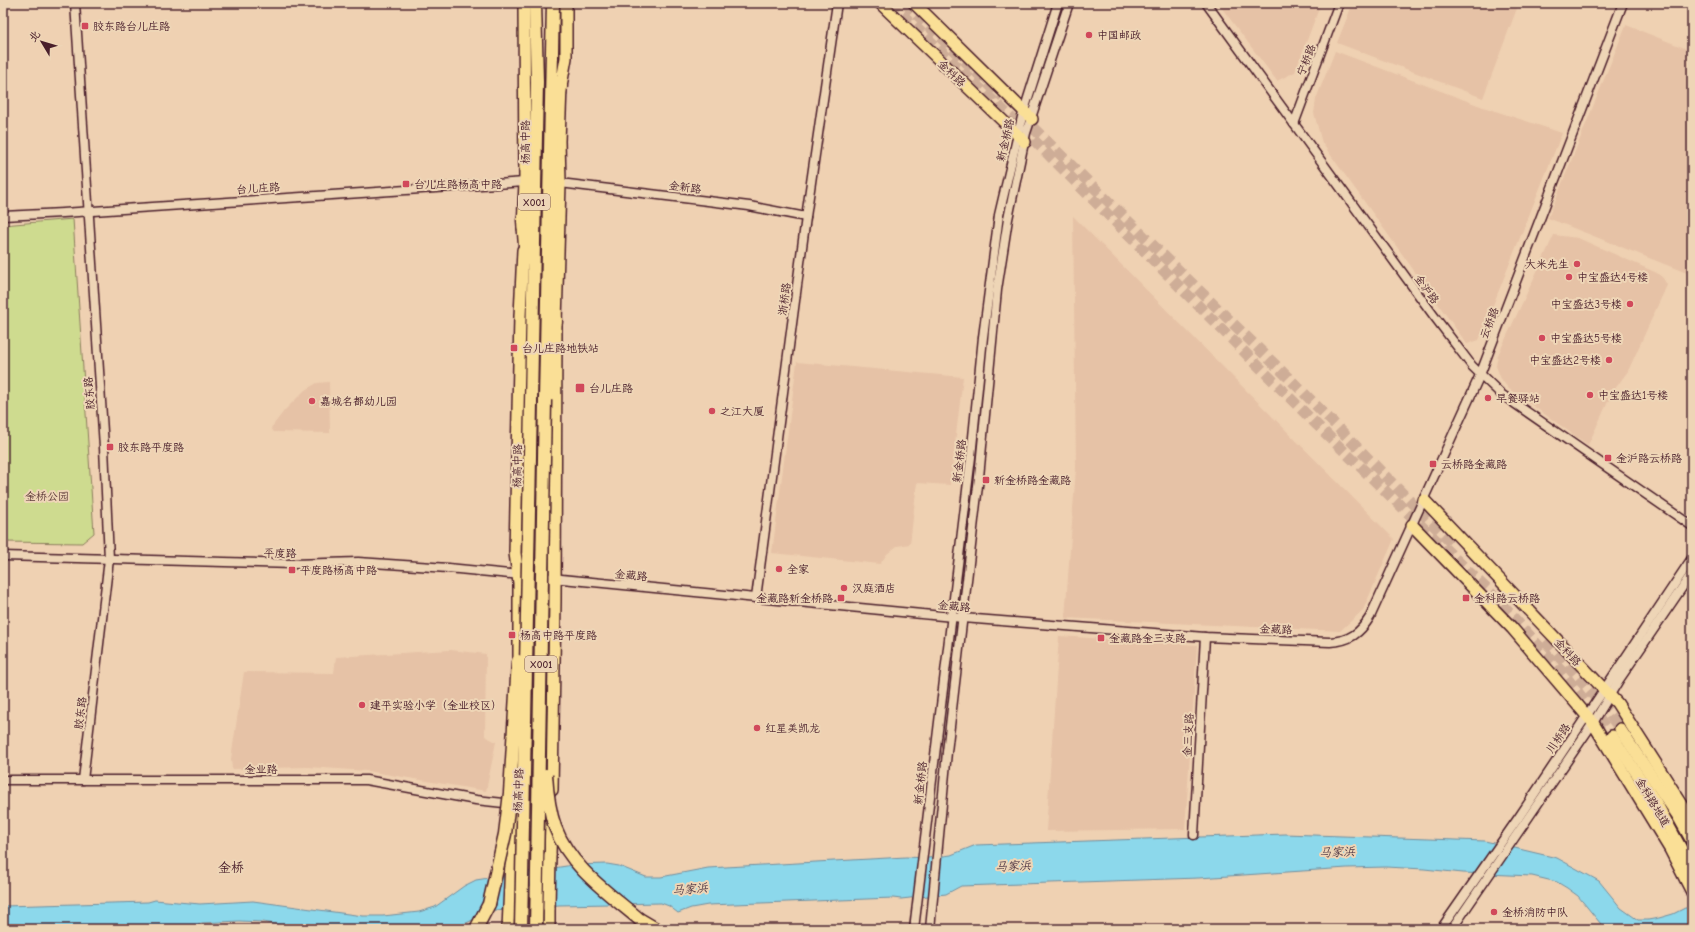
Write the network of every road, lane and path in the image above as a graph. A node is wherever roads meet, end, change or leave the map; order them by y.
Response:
1 (75, 3) edge
2 (524, 3) edge
3 (536, 3) edge
4 (553, 3) edge
5 (566, 3) edge
6 (837, 3) edge
7 (880, 3) edge
8 (914, 3) edge
9 (1058, 3) edge
10 (1069, 3) edge
11 (1206, 3) edge
12 (1339, 3) edge
13 (1623, 3) edge
14 (561, 86) junction
15 (1024, 110) junction
16 (1032, 119) junction
17 (1294, 124) junction
18 (1021, 139) junction
19 (549, 155) junction
20 (520, 182) junction
21 (560, 184) junction
22 (88, 211) junction
23 (3, 216) edge
24 (806, 217) junction
25 (524, 220) junction
26 (548, 230) junction
27 (556, 322) junction
28 (532, 338) junction
29 (1480, 375) junction
30 (1424, 500) junction
31 (1412, 525) junction
32 (1692, 526) edge
33 (3, 556) edge
34 (1692, 558) edge
35 (109, 559) junction
36 (528, 562) junction
37 (1692, 573) edge
38 (517, 575) junction
39 (555, 579) junction
40 (756, 598) junction
41 (951, 617) junction
42 (963, 618) junction
43 (541, 626) junction
44 (1205, 637) junction
45 (1350, 638) joint
46 (1607, 693) junction
47 (1590, 720) junction
48 (3, 780) edge
49 (83, 780) junction
50 (518, 804) junction
51 (1692, 820) edge
52 (1194, 835) dead end
53 (1692, 841) edge
54 (1692, 869) edge
55 (1692, 892) edge
56 (1470, 895) junction
57 (489, 904) junction
58 (642, 924) edge
59 (476, 929) edge
60 (484, 929) edge
61 (508, 929) edge
62 (521, 929) edge
63 (536, 929) edge
64 (549, 929) edge
65 (656, 929) edge
66 (914, 929) edge
67 (930, 929) edge
68 (1441, 929) edge
69 (1452, 929) edge

1 - 22 street, 胶东路
2 - 20 main road, 杨高中路 / X001
3 - 28 highway, 杨高中路 / X001
4 - 19 highway, 杨高中路 / X001
5 - 14 main road, X001
6 - 24 street, 浙桥路
7 - 18 main road, 金科路
8 - 15 main road
9 - 15 street, 新金桥路
10 - 16 street, 新金桥路
11 - 17 street, 金沪路
12 - 17 street, 宁桥路
13 - 29 street, 云桥路
14 - 19 highway
14 - 21 main road, X001
15 - 16 main road
15 - 18 street, 新金桥路
16 - 18 street, 新金桥路
17 - 29 street, 金沪路
18 - 41 street, 新金桥路
18 - 42 street, 新金桥路
19 - 26 highway, 杨高中路 / X001
20 - 22 street, 台儿庄路
20 - 25 main road, 杨高中路 / X001
21 - 24 street, 金新路
21 - 27 main road, X001
22 - 23 street, 台儿庄路
22 - 35 street, 胶东路
24 - 40 street, 浙桥路
25 - 28 highway
25 - 38 main road, 杨高中路 / X001
26 - 27 highway
26 - 43 highway, 杨高中路 / X001, bridge
27 - 39 main road, X001
28 - 36 highway, 杨高中路 / X001
29 - 30 street, 云桥路
29 - 32 street, 金沪路
30 - 31 street, 云桥路
30 - 46 main road, 金科路
31 - 45 street, 云桥路
31 - 47 main road
33 - 35 street, 平度路
34 - 46 street, 川桥路
35 - 38 street, 平度路
35 - 49 street, 胶东路
36 - 57 highway, bridge
36 - 62 highway, 杨高中路 / X001, bridge
37 - 46 street, 川桥路
38 - 39 street, 平度路
38 - 50 main road, 杨高中路 / X001
39 - 40 street, 金藏路
39 - 64 main road, X001, bridge
40 - 41 street, 金藏路
41 - 42 street, 金藏路
41 - 66 street, 新金桥路
42 - 44 street, 金藏路
42 - 67 street, 新金桥路
43 - 58 highway, bridge
43 - 63 highway, 杨高中路 / X001, bridge
44 - 45 street, 金藏路
44 - 52 street, 金三支路
46 - 47 street, 川桥路
46 - 51 main road, 金科路
47 - 55 main road
47 - 56 street, 川桥路
48 - 49 street, 金业路
49 - 50 street, 金业路
50 - 61 main road, 杨高中路 / X001
53 - 54 main road, 金科路地道
56 - 68 street, 川桥路
56 - 69 street, 川桥路
57 - 59 highway
57 - 60 highway
58 - 65 highway

